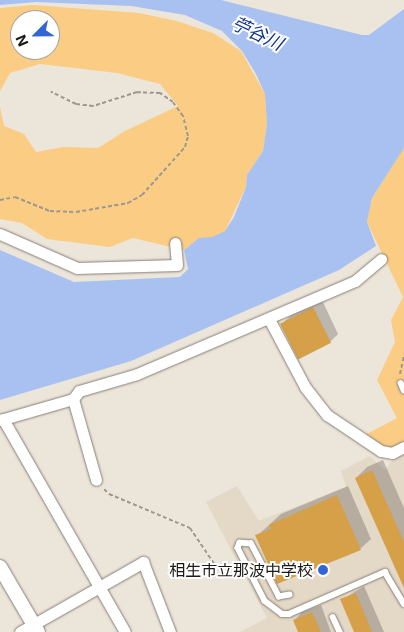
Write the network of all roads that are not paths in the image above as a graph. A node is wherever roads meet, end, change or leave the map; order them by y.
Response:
1 (0, 234) edge
2 (175, 243) dead end
3 (381, 260) dead end
4 (270, 319) junction
5 (401, 382) road end
6 (404, 390) edge
7 (73, 399) junction
8 (1, 420) edge
9 (404, 448) edge
10 (96, 480) road end
11 (0, 567) edge
12 (99, 587) junction
13 (290, 595) dead end
14 (404, 604) edge
15 (333, 617) dead end
16 (36, 628) edge
17 (20, 632) edge
18 (125, 632) edge
19 (170, 632) edge
20 (340, 632) edge

1 - 2 street
3 - 4 street
4 - 7 street
4 - 9 street
5 - 6 lane
7 - 8 street
7 - 10 street
8 - 12 street
11 - 16 street
12 - 16 street
12 - 18 street
12 - 19 street
13 - 14 lane
15 - 20 lane
16 - 17 street

